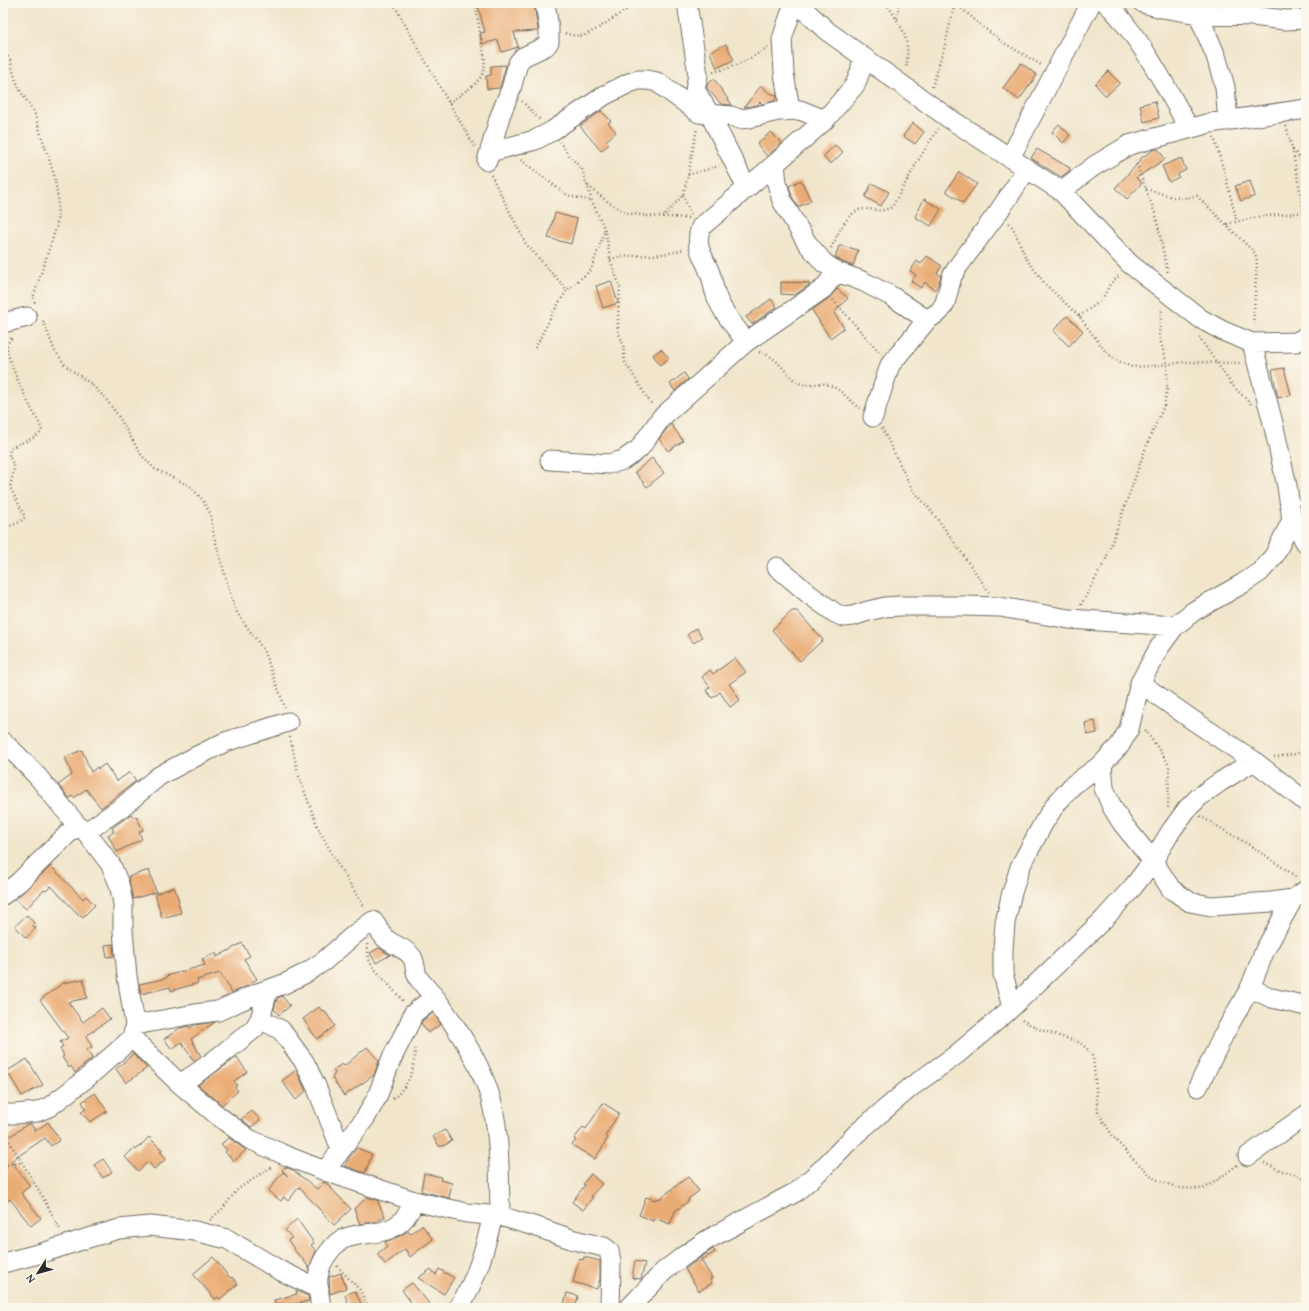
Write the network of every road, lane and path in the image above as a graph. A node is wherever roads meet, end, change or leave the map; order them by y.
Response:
1 (474, 3) edge
2 (545, 3) edge
3 (640, 3) edge
4 (687, 3) edge
5 (886, 3) edge
6 (899, 3) edge
7 (955, 3) edge
8 (1091, 3) edge
9 (1143, 3) edge
10 (799, 4) edge
11 (1111, 4) edge
12 (1198, 14) junction
13 (896, 19) junction
14 (1306, 19) edge
15 (549, 28) junction
16 (782, 39) junction
17 (863, 57) junction
18 (1056, 73) junction
19 (698, 75) junction
20 (903, 85) junction
21 (511, 89) junction
22 (927, 102) junction
23 (449, 103) dead end
24 (1306, 109) edge
25 (790, 110) junction
26 (1282, 112) junction
27 (704, 113) junction
28 (946, 117) junction
29 (825, 120) junction
30 (1219, 122) junction
31 (1189, 128) junction
32 (552, 131) junction
33 (1128, 145) junction
34 (1292, 148) junction
35 (493, 155) junction
36 (1010, 158) junction
37 (733, 162) junction
38 (775, 164) junction
39 (1306, 166) edge
40 (1027, 169) junction
41 (688, 175) junction
42 (587, 184) junction
43 (747, 188) junction
44 (1146, 189) junction
45 (1061, 191) junction
46 (683, 195) junction
47 (592, 201) junction
48 (999, 211) junction
49 (1305, 212) edge
50 (665, 216) junction
51 (1237, 222) junction
52 (1227, 224) junction
53 (605, 230) junction
54 (698, 244) junction
55 (610, 259) junction
56 (1130, 264) junction
57 (831, 268) junction
58 (823, 288) junction
59 (1166, 292) junction
60 (33, 298) dead end
61 (35, 314) junction
62 (1079, 316) junction
63 (927, 320) junction
64 (3, 323) edge
65 (1198, 336) dead end
66 (1306, 337) edge
67 (746, 342) junction
68 (1252, 343) junction
69 (535, 348) dead end
70 (1216, 363) junction
71 (1167, 364) junction
72 (1258, 364) junction
73 (890, 365) junction
74 (873, 417) junction
75 (661, 418) junction
76 (1273, 423) junction
77 (550, 460) dead end
78 (1298, 523) edge
79 (1306, 544) edge
80 (777, 567) dead end
81 (1000, 607) junction
82 (1069, 619) junction
83 (1175, 626) junction
84 (1140, 684) junction
85 (1132, 713) junction
86 (288, 722) junction
87 (3, 742) edge
88 (1306, 749) edge
89 (1256, 762) junction
90 (1102, 764) junction
91 (1306, 802) edge
92 (1187, 809) junction
93 (82, 829) junction
94 (1171, 831) junction
95 (1153, 861) junction
96 (1300, 889) edge
97 (3, 895) edge
98 (367, 925) junction
99 (1250, 988) junction
100 (268, 991) junction
101 (436, 999) junction
102 (1306, 1006) edge
103 (1009, 1010) junction
104 (413, 1014) junction
105 (260, 1020) junction
106 (134, 1032) junction
107 (180, 1084) junction
108 (1198, 1087) dead end
109 (3, 1114) edge
110 (1306, 1115) edge
111 (3, 1131) edge
112 (341, 1149) junction
113 (286, 1156) junction
114 (1248, 1156) junction
115 (21, 1163) junction
116 (3, 1165) edge
117 (325, 1171) junction
118 (1306, 1180) edge
119 (414, 1201) junction
120 (496, 1216) junction
121 (196, 1231) junction
122 (68, 1245) junction
123 (326, 1256) junction
124 (3, 1263) edge
125 (319, 1288) junction
126 (321, 1308) edge
127 (369, 1308) edge
128 (458, 1308) edge
129 (610, 1308) edge
130 (629, 1308) edge

1 - 23 path
2 - 15 street
3 - 15 path
4 - 19 street
5 - 13 path
6 - 13 path
7 - 18 path
7 - 22 path
8 - 18 street
9 - 12 street
10 - 16 street
10 - 17 street
11 - 31 street
12 - 14 street
12 - 30 street
13 - 20 path
15 - 21 street
16 - 19 path
16 - 25 street
17 - 20 street
17 - 29 street
18 - 36 street
19 - 27 street
20 - 22 street
21 - 32 path
21 - 35 street
22 - 28 street
24 - 26 street
25 - 27 street
25 - 29 street
26 - 30 street
26 - 34 path
27 - 32 street
27 - 37 street
27 - 41 path
28 - 36 street
28 - 57 path
29 - 38 street
30 - 31 street
30 - 51 path
31 - 33 street
32 - 35 street
32 - 42 path
33 - 44 path
33 - 45 street
34 - 39 path
34 - 49 path
35 - 47 path
36 - 40 street
37 - 41 path
37 - 43 street
38 - 43 street
38 - 57 street
40 - 45 street
40 - 48 street
41 - 46 path
42 - 47 path
42 - 50 path
43 - 54 street
44 - 52 path
44 - 59 path
45 - 56 street
46 - 50 path
46 - 50 path
47 - 53 path
48 - 62 path
48 - 63 street
49 - 51 path
51 - 52 path
52 - 68 path
53 - 55 path
53 - 69 path
54 - 55 path
54 - 67 street
55 - 75 path
56 - 59 street
56 - 62 path
57 - 58 street
57 - 63 street
58 - 67 street
58 - 73 path
59 - 68 street
59 - 71 path
60 - 61 path
61 - 64 street
61 - 86 path
62 - 71 path
63 - 73 street
65 - 70 path
66 - 68 street
67 - 74 path
67 - 75 street
68 - 72 street
70 - 71 path
70 - 72 path
70 - 76 path
71 - 82 path
72 - 76 street
73 - 74 street
74 - 81 path
75 - 77 street
76 - 78 street
78 - 79 street
78 - 83 street
80 - 81 street
81 - 82 street
82 - 83 street
83 - 84 street
84 - 85 street
84 - 89 street
85 - 90 street
85 - 94 path
86 - 93 street
86 - 98 path
87 - 93 street
88 - 89 path
89 - 91 street
89 - 92 street
90 - 95 street
90 - 103 street
92 - 94 street
92 - 96 path
93 - 97 street
93 - 106 street
94 - 95 street
95 - 96 street
95 - 103 street
96 - 99 street
98 - 100 street
98 - 101 street
98 - 104 path
99 - 102 street
99 - 108 street
100 - 105 street
100 - 106 street
101 - 104 street
101 - 120 street
103 - 114 path
103 - 130 street
104 - 112 street
105 - 107 street
105 - 112 street
106 - 107 street
106 - 109 street
107 - 113 street
110 - 114 street
111 - 115 path
112 - 117 street
113 - 117 street
113 - 121 path
114 - 118 path
115 - 116 path
115 - 122 path
117 - 119 street
119 - 120 street
119 - 123 street
120 - 128 street
120 - 129 street
121 - 122 street
121 - 125 street
122 - 124 street
123 - 125 street
123 - 127 path
125 - 126 street

